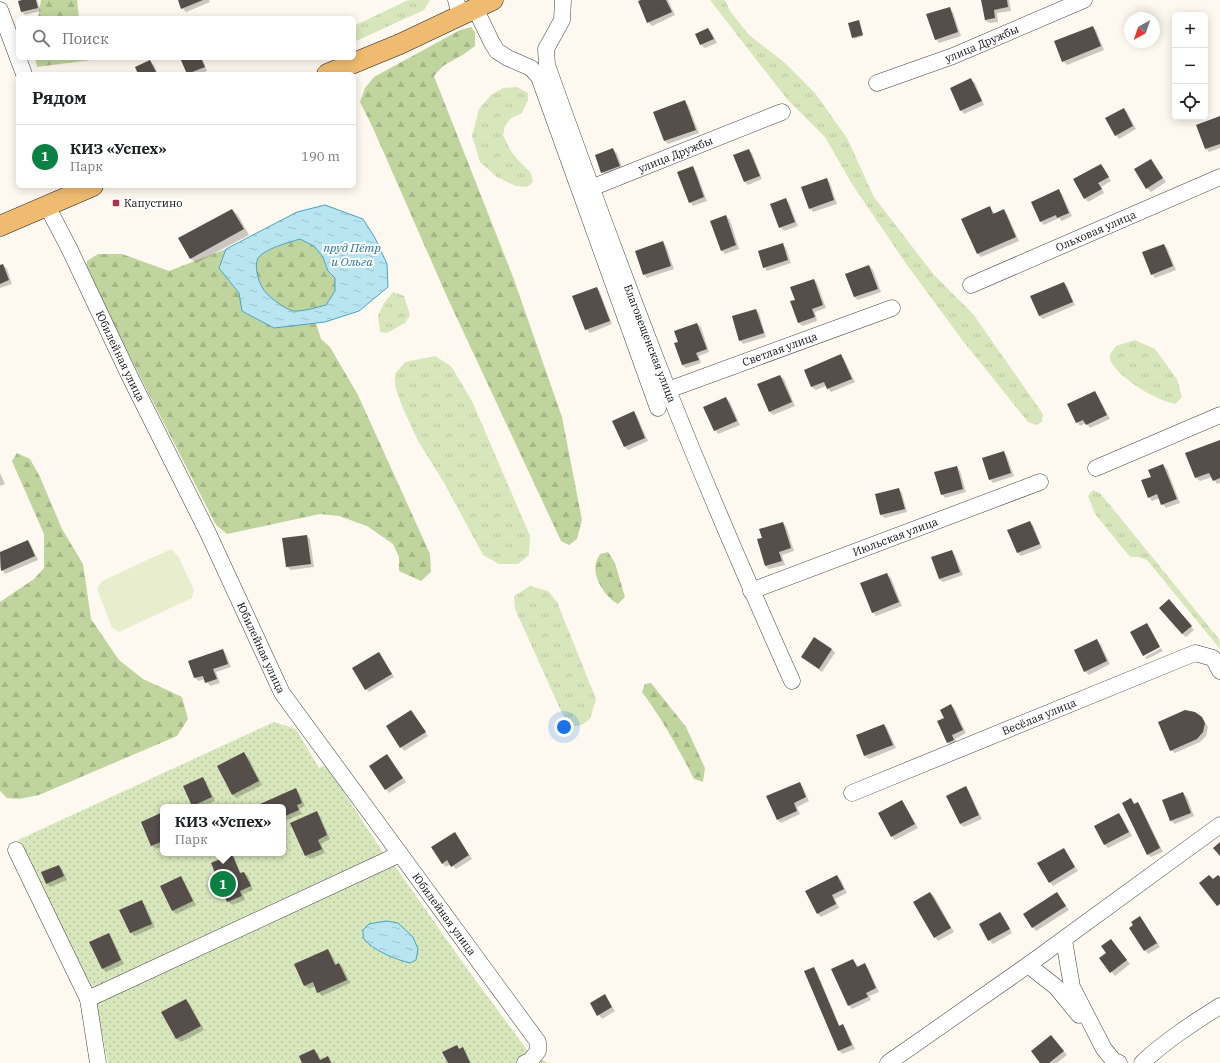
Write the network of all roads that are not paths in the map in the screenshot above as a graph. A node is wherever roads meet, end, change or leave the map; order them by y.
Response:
1 (493, 0) edge
2 (563, 0) edge
3 (1084, 0) edge
4 (463, 8) edge
5 (0, 10) edge
6 (16, 53) edge
7 (19, 60) edge
8 (23, 72) edge
9 (332, 72) edge
10 (877, 84) dead end
11 (782, 112) dead end
12 (1220, 177) edge
13 (83, 188) edge
14 (591, 188) junction
15 (67, 191) edge
16 (47, 206) junction
17 (0, 226) edge
18 (971, 284) dead end
19 (892, 308) dead end
20 (668, 390) junction
21 (658, 408) dead end
22 (1220, 415) edge
23 (1096, 468) dead end
24 (1040, 482) dead end
25 (751, 591) junction
26 (1220, 671) edge
27 (792, 681) dead end
28 (852, 793) dead end
29 (1220, 825) edge
30 (16, 850) dead end
31 (400, 854) junction
32 (1064, 940) junction
33 (1028, 965) junction
34 (88, 999) junction
35 (1220, 1006) edge
36 (1094, 1033) junction
37 (98, 1063) edge
38 (525, 1063) edge
39 (888, 1063) edge
40 (1119, 1063) edge
41 (1142, 1063) edge

1 - 4 main road
2 - 14 street, Благовещенская улица
3 - 10 street, улица Дружбы
4 - 9 main road
4 - 21 street
5 - 6 street
7 - 8 street
11 - 14 street, улица Дружбы
12 - 18 street, Ольховая улица
13 - 15 main road
14 - 20 street, Благовещенская улица
15 - 16 main road
16 - 17 main road
16 - 31 street, Юбилейная улица
19 - 20 street, Светлая улица
20 - 25 street, Благовещенская улица
22 - 23 street
24 - 25 street, Июльская улица
25 - 27 street, Благовещенская улица
26 - 28 street, Весёлая улица
29 - 32 street
30 - 34 street
31 - 34 street
31 - 38 street, Юбилейная улица
32 - 33 street
32 - 36 street
33 - 36 street
33 - 39 street
34 - 37 street
35 - 41 street
36 - 40 street

